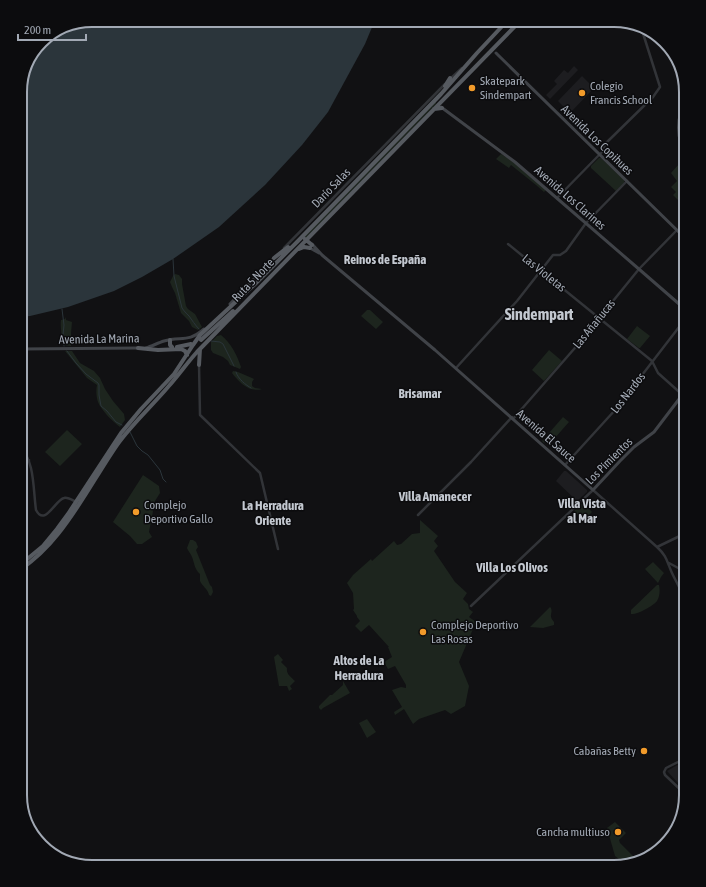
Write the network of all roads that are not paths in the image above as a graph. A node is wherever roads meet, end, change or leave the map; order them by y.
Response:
1 (502, 27) edge
2 (514, 27) edge
3 (643, 34) edge
4 (487, 42) junction
5 (497, 45) junction
6 (489, 52) junction
7 (496, 53) joint
8 (474, 56) junction
9 (450, 78) junction
10 (440, 94) junction
11 (437, 98) junction
12 (440, 106) junction
13 (600, 155) junction
14 (627, 182) junction
15 (557, 198) junction
16 (586, 223) junction
17 (677, 230) joint
18 (312, 234) junction
19 (306, 240) junction
20 (298, 241) junction
21 (508, 244) dead end
22 (311, 245) junction
23 (296, 250) junction
24 (274, 258) junction
25 (639, 269) junction
26 (541, 271) junction
27 (244, 304) junction
28 (679, 304) edge
29 (229, 307) junction
30 (599, 318) junction
31 (679, 327) edge
32 (199, 333) joint
33 (170, 340) junction
34 (199, 340) junction
35 (191, 344) dead end
36 (172, 347) junction
37 (138, 348) junction
38 (201, 348) junction
39 (147, 349) junction
40 (27, 350) edge
41 (197, 352) junction
42 (187, 355) junction
43 (189, 361) junction
44 (652, 361) junction
45 (199, 364) junction
46 (456, 368) junction
47 (679, 391) edge
48 (679, 400) edge
49 (512, 418) junction
50 (27, 456) edge
51 (29, 460) joint
52 (565, 465) junction
53 (593, 490) junction
54 (77, 503) junction
55 (418, 515) dead end
56 (679, 536) edge
57 (657, 547) junction
58 (278, 548) dead end
59 (27, 559) edge
60 (668, 563) junction
61 (27, 564) edge
62 (679, 568) edge
63 (679, 587) edge
64 (471, 606) dead end
65 (679, 762) edge
66 (679, 788) edge

1 - 4 highway, Ruta 5 Norte
2 - 5 highway
3 - 13 street
4 - 6 highway
4 - 8 highway, Ruta 5 Norte
5 - 6 highway
5 - 7 highway
6 - 12 highway
7 - 13 main road, Avenida Los Copihues
8 - 9 street, Darío Salas
8 - 10 highway, Ruta 5 Norte
9 - 11 highway
9 - 24 street, Darío Salas
10 - 11 highway, Ruta 5 Norte
10 - 12 highway
11 - 20 highway, Ruta 5 Norte
12 - 15 main road, Avenida Los Clarines
12 - 18 highway, Ruta 5 Norte
13 - 14 main road, Avenida Los Copihues
13 - 15 street
14 - 16 street
14 - 17 main road, Avenida Los Copihues
15 - 16 main road, Avenida Los Clarines
16 - 25 main road, Avenida Los Clarines
16 - 26 street
17 - 25 street, Las Añañucas
18 - 19 highway, Ruta 5 Norte
18 - 22 highway
19 - 20 highway
19 - 22 highway
19 - 23 highway, Ruta 5 Norte
20 - 24 highway
20 - 29 highway, Ruta 5 Norte
21 - 26 street, Las Violetas
22 - 23 highway
22 - 46 main road, Avenida El Sauce
23 - 27 highway, Ruta 5 Norte
24 - 29 main road, Darío Salas
25 - 28 main road, Avenida Los Clarines
25 - 30 street, Las Añañucas
26 - 30 street, Las Violetas
26 - 46 street
27 - 34 highway
27 - 38 highway, Ruta 5 Norte
29 - 32 main road, Darío Salas
29 - 34 highway, Ruta 5 Norte
30 - 44 street, Las Violetas
30 - 49 street, Las Añañucas
31 - 44 street, Los Nardos
32 - 33 main road, Avenida La Marina
33 - 36 highway
33 - 37 main road, Avenida La Marina
34 - 41 highway
34 - 42 highway, Ruta 5 Norte
35 - 36 highway
36 - 39 highway
37 - 39 highway
37 - 40 main road, Avenida La Marina
38 - 41 highway, Ruta 5 Norte
38 - 45 highway
39 - 42 highway
41 - 43 highway, Ruta 5 Norte
41 - 45 street
42 - 54 highway, Ruta 5 Norte
43 - 45 highway
43 - 54 highway, Ruta 5 Norte
44 - 47 street, Las Violetas
44 - 52 street, Los Nardos
45 - 58 street
46 - 49 main road, Avenida El Sauce
48 - 53 main road, Los Pimientos
49 - 52 main road, Avenida El Sauce
49 - 55 street, Las Añañucas
50 - 51 street
51 - 54 street
52 - 53 main road, Avenida El Sauce
53 - 57 street, Avenida El Sauce
53 - 64 street, Los Pimientos
54 - 59 highway, Ruta 5 Norte
54 - 61 highway, Ruta 5 Norte
56 - 57 street
57 - 60 street, Avenida El Sauce
60 - 62 street
60 - 63 street, Avenida El Sauce
65 - 66 street

